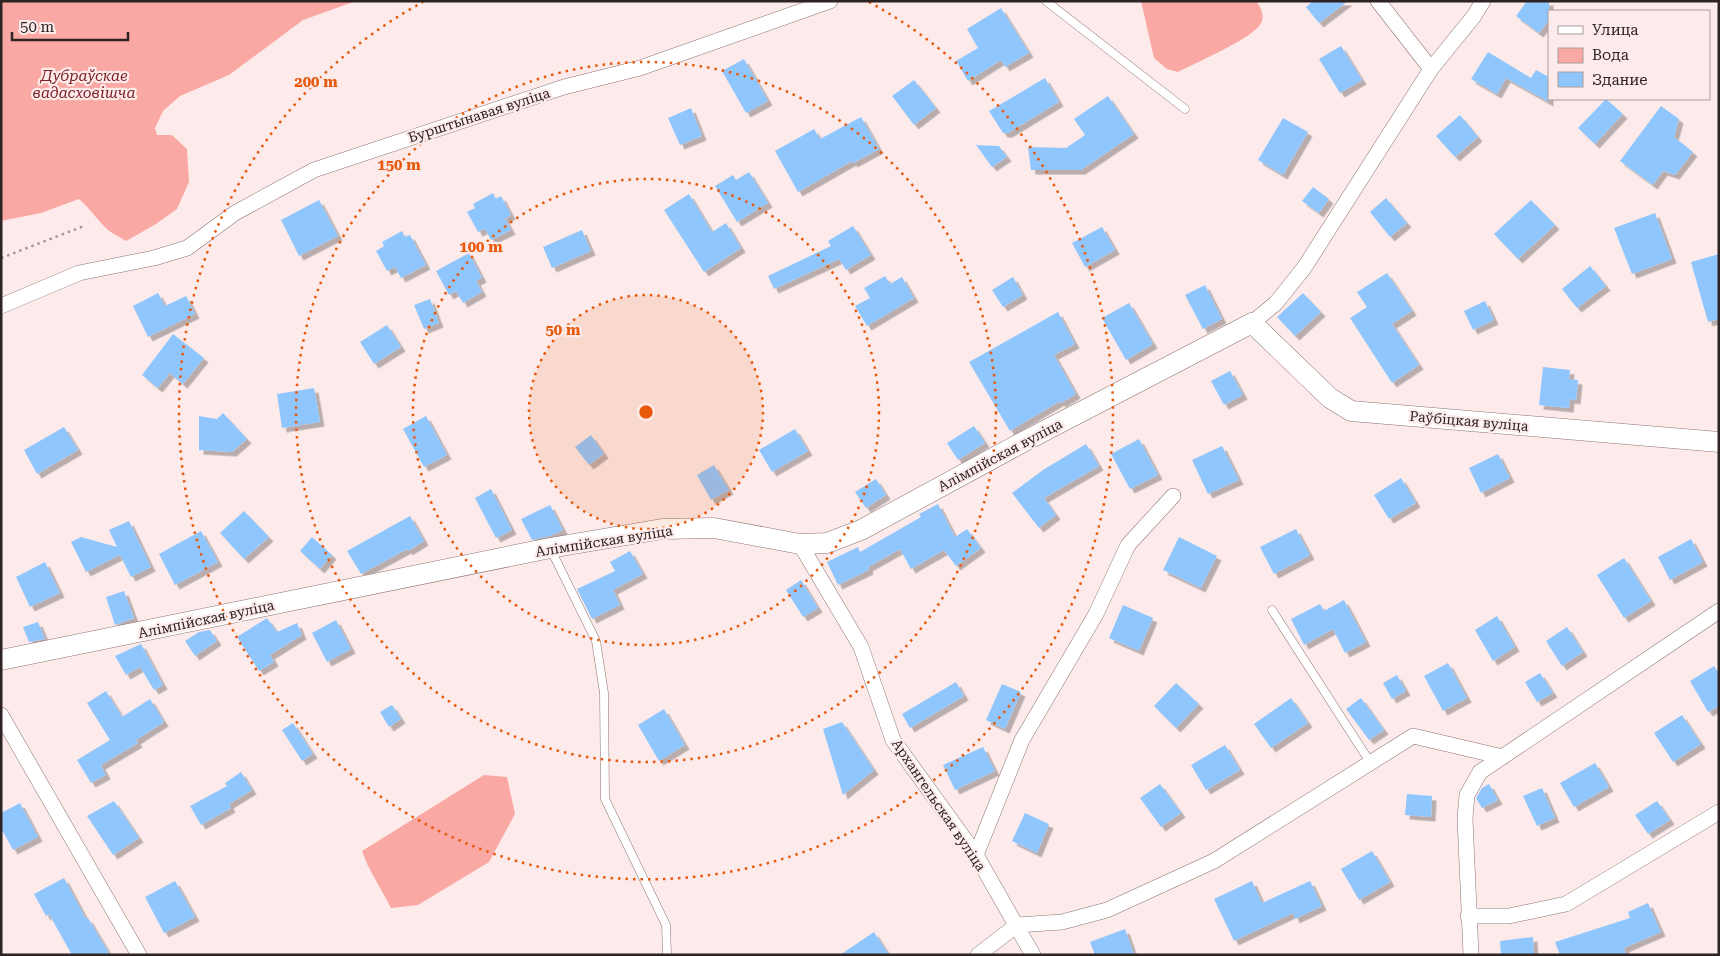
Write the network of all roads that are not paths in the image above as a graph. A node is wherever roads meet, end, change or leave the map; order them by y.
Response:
1 (830, 1) edge
2 (1046, 1) edge
3 (1378, 1) edge
4 (1483, 1) edge
5 (1430, 69) junction
6 (1185, 109) dead end
7 (1, 306) edge
8 (1252, 323) junction
9 (1719, 442) edge
10 (1173, 496) dead end
11 (800, 544) junction
12 (550, 548) junction
13 (1272, 610) dead end
14 (1719, 612) edge
15 (1, 660) edge
16 (1, 716) edge
17 (1504, 757) junction
18 (1368, 759) dead end
19 (1719, 812) edge
20 (976, 855) junction
21 (1468, 916) junction
22 (1017, 925) junction
23 (140, 955) edge
24 (667, 955) edge
25 (978, 955) edge
26 (1033, 955) edge
27 (1471, 955) edge

1 - 7 street, Бурштынавая вуліца
2 - 6 lane
3 - 5 street
4 - 5 street
5 - 8 street
8 - 9 street, Раўбіцкая вуліца
8 - 11 street, Алімпійская вуліца
10 - 20 street
11 - 12 street, Алімпійская вуліца
11 - 20 street, Архангельская вуліца
12 - 15 street, Алімпійская вуліца
12 - 24 lane
13 - 18 lane
14 - 17 street
16 - 23 street
17 - 21 street
17 - 22 street
19 - 21 street
20 - 22 street, Архангельская вуліца
21 - 27 street
22 - 25 street
22 - 26 street, Архангельская вуліца

